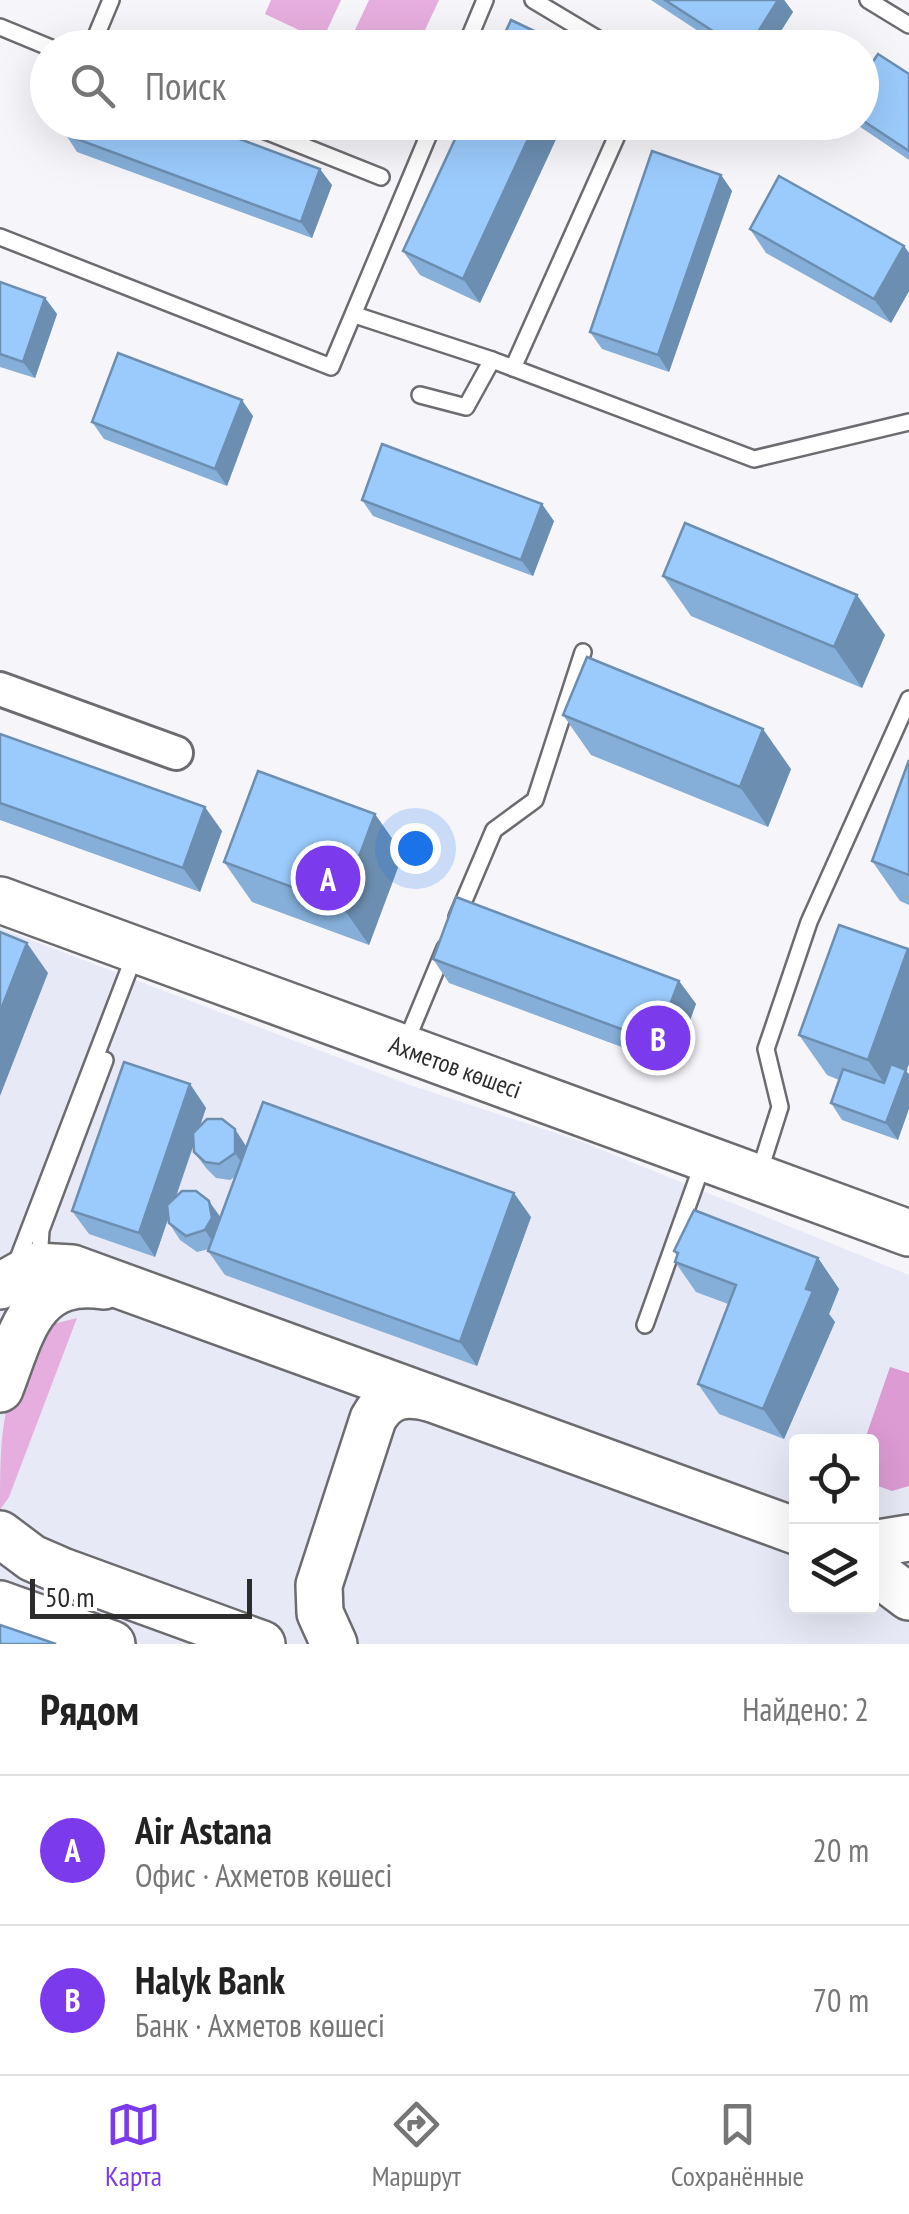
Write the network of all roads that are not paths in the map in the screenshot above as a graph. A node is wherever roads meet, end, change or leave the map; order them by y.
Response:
1 (111, 0) edge
2 (485, 0) edge
3 (533, 0) edge
4 (868, 0) edge
5 (909, 25) edge
6 (0, 27) edge
7 (98, 30) edge
8 (472, 30) edge
9 (582, 30) edge
10 (30, 39) edge
11 (288, 140) edge
12 (427, 140) edge
13 (615, 140) edge
14 (381, 177) dead end
15 (0, 237) edge
16 (355, 315) junction
17 (492, 360) junction
18 (513, 368) junction
19 (420, 394) dead end
20 (909, 422) edge
21 (583, 652) dead end
22 (0, 688) edge
23 (909, 700) edge
24 (176, 753) dead end
25 (0, 900) edge
26 (141, 952) junction
27 (404, 1046) junction
28 (704, 1157) junction
29 (757, 1176) junction
30 (909, 1232) edge
31 (72, 1268) junction
32 (0, 1286) edge
33 (145, 1295) junction
34 (645, 1326) dead end
35 (0, 1389) edge
36 (431, 1398) junction
37 (789, 1528) edge
38 (0, 1534) edge
39 (909, 1538) edge
40 (879, 1543) edge
41 (879, 1574) edge
42 (909, 1597) edge
43 (0, 1604) edge
44 (112, 1644) edge
45 (262, 1644) edge
46 (334, 1644) edge

1 - 7 lane
2 - 8 lane
3 - 9 lane
4 - 5 lane
6 - 10 lane
11 - 14 lane
12 - 16 lane
13 - 18 lane
15 - 16 lane
16 - 17 lane
17 - 18 lane
17 - 19 lane
18 - 20 lane
21 - 27 lane
22 - 24 street
23 - 29 lane
25 - 26 street, Ахметов көшесі
26 - 27 street, Ахметов көшесі
26 - 31 lane
26 - 32 lane
27 - 28 street, Ахметов көшесі
28 - 29 street, Ахметов көшесі
28 - 34 lane
29 - 30 street, Ахметов көшесі
31 - 32 street
31 - 33 street
33 - 35 street
33 - 36 street
36 - 37 street
36 - 46 street
38 - 45 street
39 - 40 street
41 - 42 street
43 - 44 street

